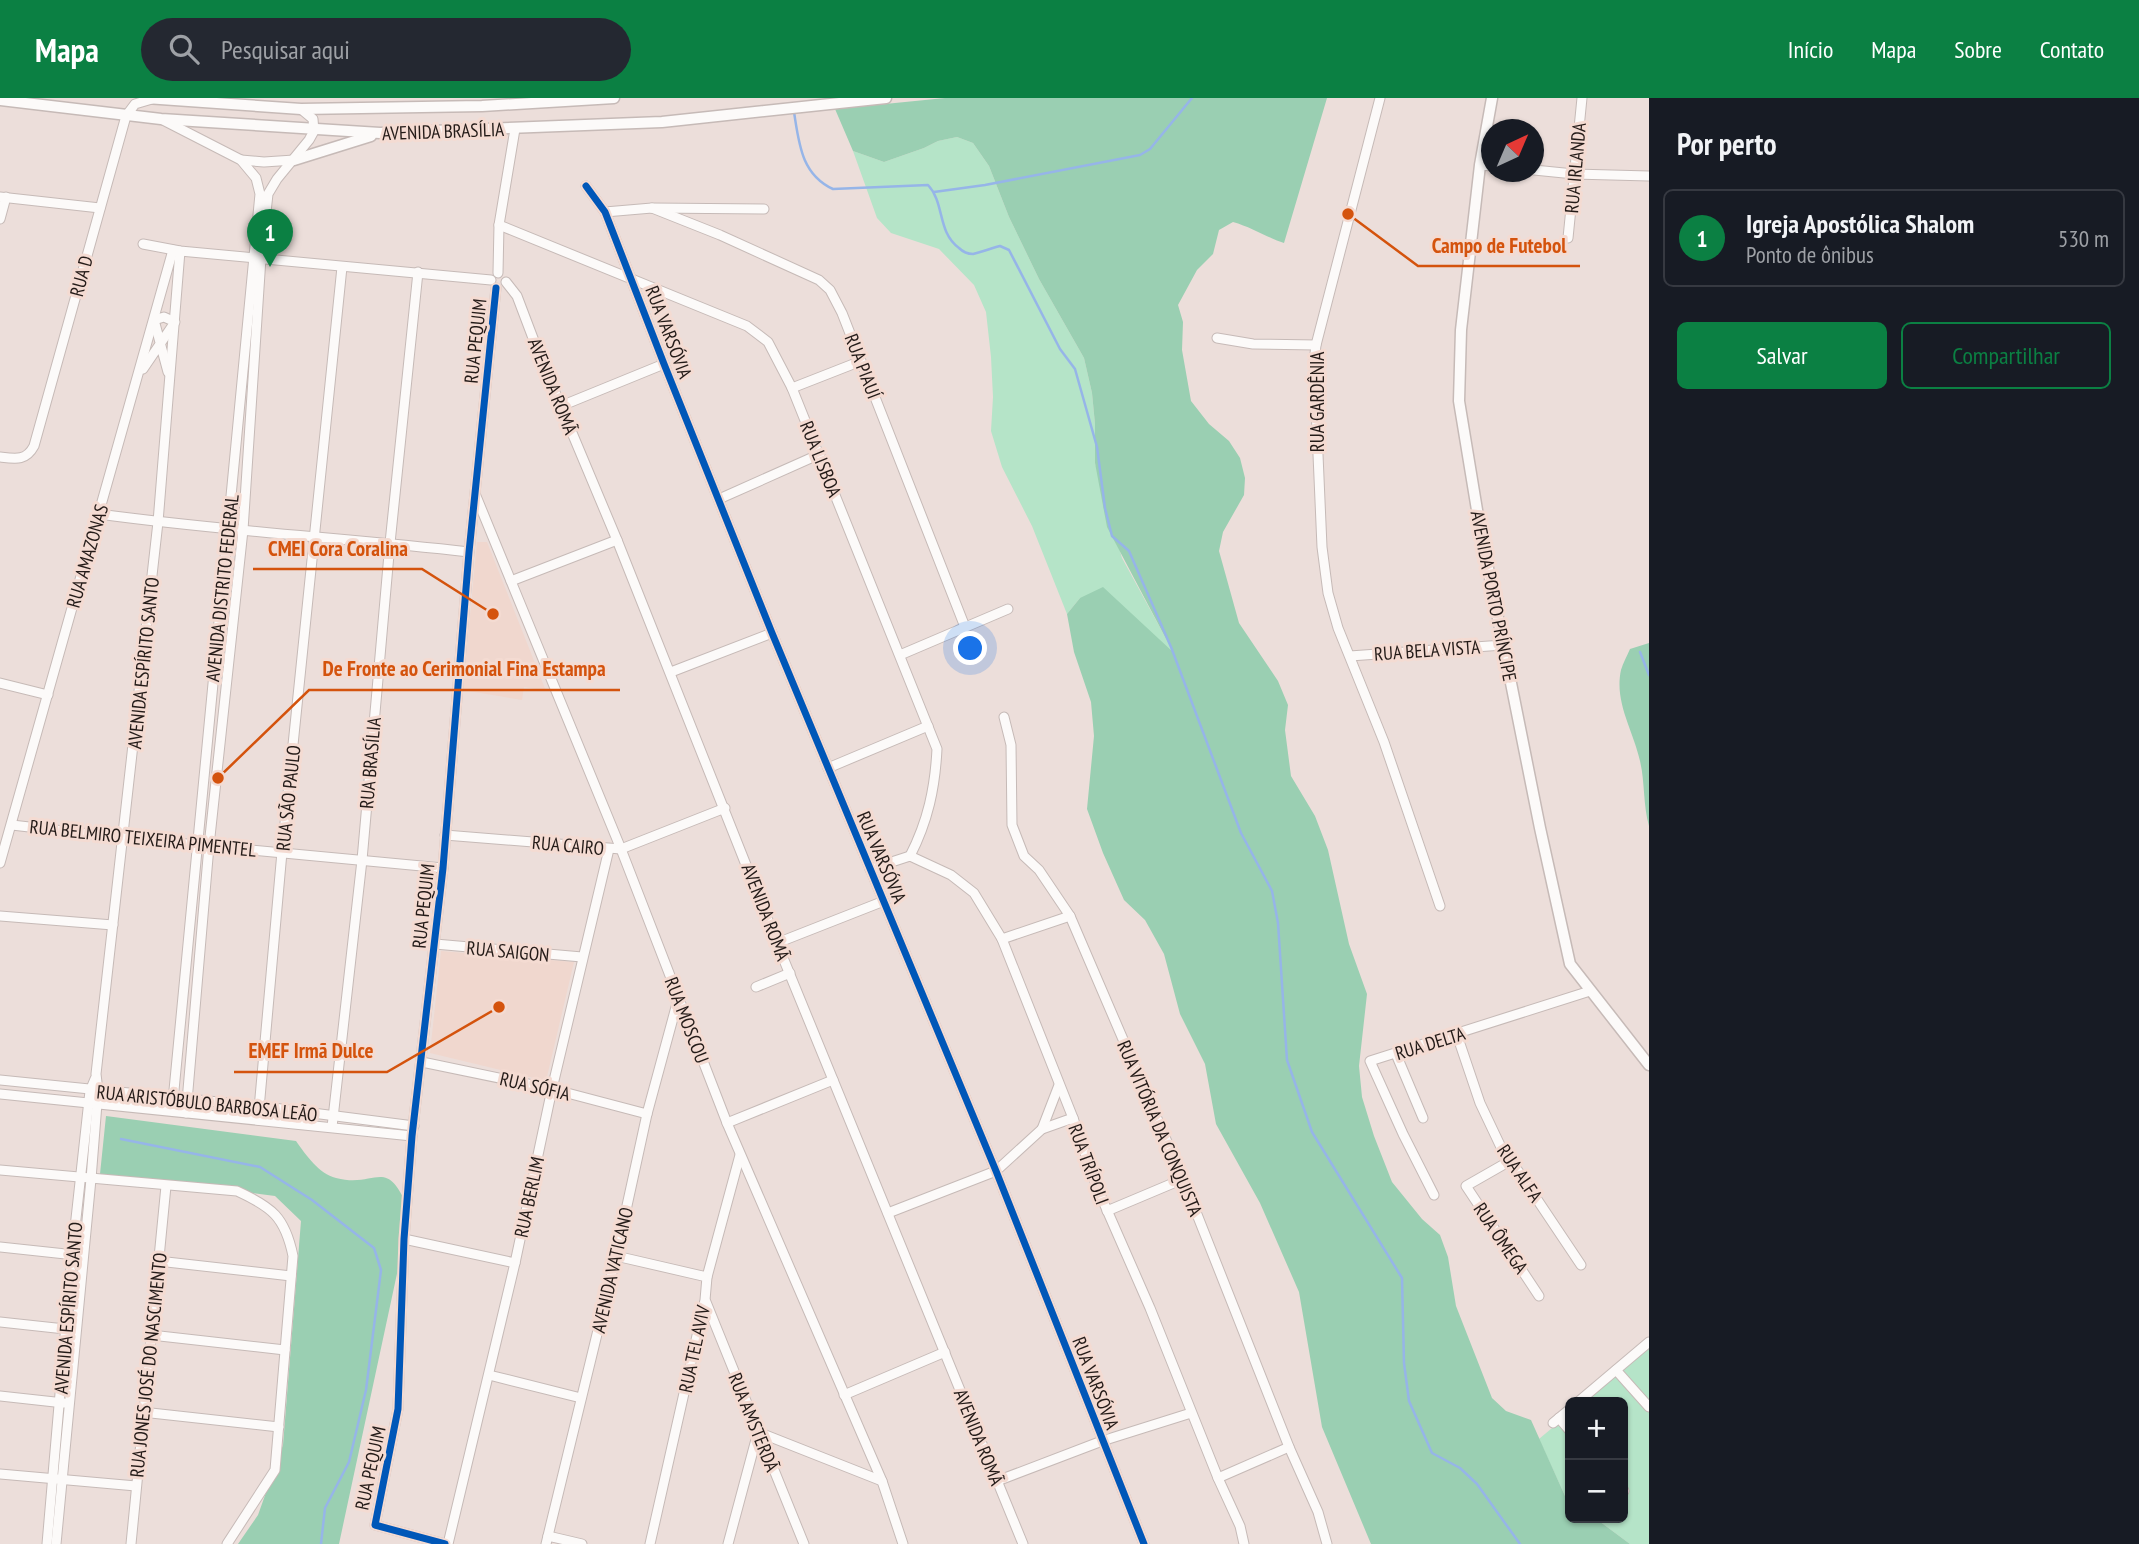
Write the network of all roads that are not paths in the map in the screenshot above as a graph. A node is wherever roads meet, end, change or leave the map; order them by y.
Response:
1 (146, 98) edge
2 (614, 98) edge
3 (886, 98) edge
4 (1380, 98) edge
5 (1492, 98) edge
6 (1581, 98) edge
7 (153, 99) edge
8 (0, 100) edge
9 (301, 109) junction
10 (126, 116) junction
11 (161, 119) junction
12 (1490, 119) edge
13 (515, 129) junction
14 (314, 131) junction
15 (380, 133) junction
16 (241, 160) junction
17 (294, 160) junction
18 (1544, 171) edge
19 (1574, 174) junction
20 (1649, 176) edge
21 (1484, 182) edge
22 (586, 186) dead end
23 (3, 197) edge
24 (100, 208) junction
25 (652, 208) junction
26 (764, 209) dead end
27 (606, 212) junction
28 (0, 219) edge
29 (499, 225) junction
30 (1568, 238) dead end
31 (143, 244) dead end
32 (176, 250) junction
33 (257, 258) junction
34 (342, 267) junction
35 (418, 272) junction
36 (630, 277) junction
37 (495, 280) junction
38 (154, 320) junction
39 (175, 322) junction
40 (1217, 338) dead end
41 (161, 342) junction
42 (1316, 345) junction
43 (861, 361) junction
44 (664, 364) junction
45 (136, 380) junction
46 (170, 381) junction
47 (792, 388) junction
48 (561, 406) junction
49 (820, 454) junction
50 (0, 457) edge
51 (475, 494) junction
52 (719, 499) junction
53 (99, 514) junction
54 (158, 522) junction
55 (228, 530) junction
56 (243, 530) junction
57 (315, 535) junction
58 (617, 540) junction
59 (390, 543) junction
60 (469, 552) junction
61 (512, 581) junction
62 (1008, 609) dead end
63 (965, 627) junction
64 (772, 633) junction
65 (1503, 645) junction
66 (900, 655) junction
67 (1350, 656) junction
68 (671, 672) junction
69 (0, 683) edge
70 (48, 695) junction
71 (1004, 718) dead end
72 (928, 726) junction
73 (828, 768) junction
74 (725, 807) junction
75 (12, 825) junction
76 (445, 835) junction
77 (124, 838) junction
78 (196, 845) junction
79 (209, 846) junction
80 (609, 849) junction
81 (621, 849) junction
82 (282, 852) junction
83 (910, 856) junction
84 (362, 860) junction
85 (0, 863) edge
86 (443, 867) junction
87 (870, 869) junction
88 (884, 901) junction
89 (1440, 906) dead end
90 (0, 916) edge
91 (1070, 916) junction
92 (113, 925) junction
93 (1002, 939) junction
94 (778, 943) junction
95 (435, 944) junction
96 (582, 957) junction
97 (790, 973) junction
98 (756, 987) dead end
99 (1590, 991) junction
100 (679, 996) junction
101 (1457, 1035) junction
102 (1396, 1054) junction
103 (422, 1062) junction
104 (1649, 1065) edge
105 (0, 1080) edge
106 (833, 1080) junction
107 (1059, 1085) junction
108 (552, 1089) junction
109 (94, 1091) junction
110 (0, 1094) edge
111 (173, 1097) junction
112 (187, 1099) junction
113 (93, 1103) junction
114 (258, 1106) junction
115 (172, 1111) junction
116 (186, 1113) junction
117 (647, 1114) junction
118 (333, 1116) junction
119 (1073, 1118) junction
120 (1423, 1118) dead end
121 (258, 1120) junction
122 (727, 1123) junction
123 (331, 1127) junction
124 (1042, 1129) junction
125 (413, 1131) junction
126 (740, 1155) junction
127 (1508, 1162) junction
128 (0, 1170) edge
129 (996, 1171) junction
130 (79, 1177) junction
131 (91, 1178) junction
132 (1183, 1179) junction
133 (166, 1186) junction
134 (1434, 1195) dead end
135 (1107, 1211) junction
136 (888, 1213) junction
137 (404, 1239) junction
138 (0, 1247) edge
139 (72, 1255) junction
140 (82, 1256) junction
141 (615, 1256) junction
142 (158, 1261) junction
143 (515, 1263) junction
144 (1581, 1265) dead end
145 (291, 1276) junction
146 (707, 1277) junction
147 (1539, 1296) dead end
148 (705, 1300) junction
149 (0, 1322) edge
150 (65, 1329) junction
151 (151, 1335) junction
152 (1649, 1342) edge
153 (285, 1350) junction
154 (945, 1352) junction
155 (1616, 1370) junction
156 (489, 1375) junction
157 (844, 1395) junction
158 (0, 1396) edge
159 (1584, 1397) edge
160 (581, 1398) junction
161 (64, 1403) junction
162 (1649, 1407) edge
163 (142, 1412) junction
164 (1191, 1413) junction
165 (1565, 1413) edge
166 (279, 1427) junction
167 (1565, 1427) edge
168 (758, 1432) junction
169 (1102, 1441) junction
170 (1289, 1447) junction
171 (0, 1474) edge
172 (1218, 1478) junction
173 (57, 1480) junction
174 (882, 1481) junction
175 (996, 1481) junction
176 (136, 1486) junction
177 (405, 1533) junction
178 (547, 1540) edge
179 (47, 1544) edge
180 (56, 1544) edge
181 (131, 1544) edge
182 (227, 1544) edge
183 (402, 1544) edge
184 (447, 1544) edge
185 (582, 1544) edge
186 (650, 1544) edge
187 (728, 1544) edge
188 (804, 1544) edge
189 (903, 1544) edge
190 (1023, 1544) edge
191 (1144, 1544) edge
192 (1244, 1544) edge
193 (1327, 1544) edge

1 - 7 street, AVENIDA BRASÍLIA
2 - 9 street, AVENIDA BRASÍLIA
3 - 13 street, AVENIDA BRASÍLIA
4 - 42 street, RUA GARDÊNIA
5 - 12 street, AVENIDA PORTO PRÍNCIPE
6 - 19 street, RUA IRLANDA
7 - 9 street, AVENIDA BRASÍLIA
7 - 10 street
8 - 10 street, AVENIDA BRASÍLIA
9 - 14 street
10 - 11 street, AVENIDA BRASÍLIA
10 - 24 street, RUA D
11 - 14 street, AVENIDA BRASÍLIA
11 - 16 street
13 - 15 street, AVENIDA BRASÍLIA
13 - 29 street, RUA PEQUIM
14 - 15 street, AVENIDA BRASÍLIA
14 - 17 street, AVENIDA DISTRITO FEDERAL
15 - 17 street
16 - 17 street
16 - 33 street, AVENIDA DISTRITO FEDERAL
17 - 33 street, AVENIDA DISTRITO FEDERAL
18 - 19 street
19 - 20 street
19 - 30 street, RUA IRLANDA
21 - 65 street, AVENIDA PORTO PRÍNCIPE
22 - 27 street, RUA VARSÓVIA
23 - 24 street
23 - 28 street
24 - 50 street, RUA D
25 - 26 street
25 - 27 street
25 - 43 street, RUA PIAUÍ
27 - 36 street, RUA VARSÓVIA
29 - 36 street, RUA LISBOA
29 - 37 street, RUA PEQUIM
31 - 32 street
32 - 33 street
32 - 38 street, RUA AMAZONAS
32 - 39 street, AVENIDA ESPÍRITO SANTO
33 - 34 street
33 - 55 street, AVENIDA DISTRITO FEDERAL
33 - 56 street, AVENIDA DISTRITO FEDERAL
34 - 35 street
34 - 57 street, RUA SÃO PAULO
35 - 37 street
35 - 59 street, RUA BRASÍLIA
36 - 44 street, RUA VARSÓVIA
36 - 47 street, RUA LISBOA
37 - 48 street, AVENIDA ROMÃ
37 - 51 street, RUA PEQUIM
38 - 39 street
38 - 41 street
38 - 45 street, RUA AMAZONAS
39 - 41 street
39 - 46 street, AVENIDA ESPÍRITO SANTO
40 - 42 street
41 - 45 street
41 - 46 street
42 - 67 street, RUA GARDÊNIA
43 - 47 street
43 - 63 street, RUA PIAUÍ
44 - 48 street
44 - 52 street, RUA VARSÓVIA
45 - 53 street, RUA AMAZONAS
46 - 54 street, AVENIDA ESPÍRITO SANTO
47 - 49 street, RUA LISBOA
48 - 58 street, AVENIDA ROMÃ
49 - 52 street
49 - 66 street, RUA LISBOA
51 - 60 street, RUA PEQUIM
51 - 61 street, RUA MOSCOU
52 - 64 street, RUA VARSÓVIA
53 - 54 street
53 - 70 street, RUA AMAZONAS
54 - 55 street
54 - 77 street, AVENIDA ESPÍRITO SANTO
55 - 56 street
55 - 78 street, AVENIDA DISTRITO FEDERAL
56 - 57 street
56 - 79 street, AVENIDA DISTRITO FEDERAL
57 - 59 street
57 - 82 street, RUA SÃO PAULO
58 - 61 street
58 - 68 street, AVENIDA ROMÃ
59 - 60 street
59 - 84 street, RUA BRASÍLIA
60 - 76 street, RUA PEQUIM
61 - 81 street, RUA MOSCOU
62 - 63 street
63 - 66 street
64 - 68 street
64 - 73 street, RUA VARSÓVIA
65 - 67 street, RUA BELA VISTA
65 - 99 street, AVENIDA PORTO PRÍNCIPE
66 - 72 street, RUA LISBOA
67 - 89 street
68 - 74 street, AVENIDA ROMÃ
69 - 70 street
70 - 75 street, RUA AMAZONAS
71 - 91 street, RUA VITÓRIA DA CONQUISTA
72 - 73 street
72 - 83 street, RUA LISBOA
73 - 87 street, RUA VARSÓVIA
74 - 81 street, RUA CAIRO
74 - 94 street, AVENIDA ROMÃ
75 - 77 street, RUA BELMIRO TEIXEIRA PIMENTEL
75 - 85 street, RUA AMAZONAS
76 - 80 street, RUA CAIRO
76 - 86 street, RUA PEQUIM
77 - 78 street, RUA BELMIRO TEIXEIRA PIMENTEL
77 - 92 street, AVENIDA ESPÍRITO SANTO
78 - 79 street, RUA BELMIRO TEIXEIRA PIMENTEL
78 - 111 street, AVENIDA DISTRITO FEDERAL
79 - 82 street, RUA BELMIRO TEIXEIRA PIMENTEL
79 - 112 street, AVENIDA DISTRITO FEDERAL
80 - 81 street, RUA CAIRO
80 - 96 street, RUA BERLIM
81 - 100 street, RUA MOSCOU
82 - 84 street, RUA BELMIRO TEIXEIRA PIMENTEL
82 - 114 street, RUA SÃO PAULO
83 - 87 street
83 - 93 street, RUA TRÍPOLI
84 - 86 street, RUA BELMIRO TEIXEIRA PIMENTEL
84 - 118 street, RUA BRASÍLIA
86 - 95 street, RUA PEQUIM
87 - 88 street, RUA VARSÓVIA
88 - 94 street
88 - 129 street, RUA VARSÓVIA
90 - 92 street
91 - 93 street
91 - 132 street, RUA VITÓRIA DA CONQUISTA
92 - 109 street, AVENIDA ESPÍRITO SANTO
93 - 107 street, RUA TRÍPOLI
94 - 97 street, AVENIDA ROMÃ
95 - 96 street, RUA SAIGON
95 - 103 street, RUA PEQUIM
96 - 108 street, RUA BERLIM
97 - 98 street
97 - 106 street, AVENIDA ROMÃ
99 - 101 street, RUA DELTA
99 - 104 street, AVENIDA PORTO PRÍNCIPE
100 - 117 street, AVENIDA VATICANO
100 - 122 street, RUA MOSCOU
101 - 102 street, RUA DELTA
101 - 127 street, RUA ALFA
102 - 120 street
102 - 134 street, RUA DELTA
103 - 108 street, RUA SÓFIA
103 - 125 street, RUA PEQUIM
105 - 109 street, RUA ARISTÓBULO BARBOSA LEÃO
106 - 122 street
106 - 136 street, AVENIDA ROMÃ
107 - 119 street, RUA TRÍPOLI
107 - 124 street
108 - 117 street, RUA SÓFIA
108 - 143 street, RUA BERLIM
109 - 111 street, RUA ARISTÓBULO BARBOSA LEÃO
109 - 113 street, AVENIDA ESPÍRITO SANTO
110 - 113 street
111 - 112 street, RUA ARISTÓBULO BARBOSA LEÃO
111 - 115 street, AVENIDA DISTRITO FEDERAL
112 - 114 street, RUA ARISTÓBULO BARBOSA LEÃO
112 - 116 street, AVENIDA DISTRITO FEDERAL
113 - 115 street
113 - 130 street, AVENIDA ESPÍRITO SANTO
113 - 131 street, AVENIDA ESPÍRITO SANTO
114 - 118 street, RUA ARISTÓBULO BARBOSA LEÃO
114 - 121 street, RUA SÃO PAULO
115 - 116 street
116 - 121 street
117 - 141 street, AVENIDA VATICANO
118 - 123 street, RUA BRASÍLIA
118 - 125 street, RUA ARISTÓBULO BARBOSA LEÃO
119 - 124 street
119 - 135 street, RUA TRÍPOLI
121 - 123 street
122 - 126 street, RUA MOSCOU
123 - 125 street
124 - 129 street
125 - 137 street, RUA PEQUIM
126 - 146 street, RUA TEL AVIV
126 - 157 street, RUA MOSCOU
127 - 144 street, RUA ALFA
127 - 147 street, RUA ÔMEGA
128 - 130 street
129 - 136 street
129 - 169 street, RUA VARSÓVIA
130 - 131 street
130 - 139 street, AVENIDA ESPÍRITO SANTO
131 - 133 street
131 - 140 street, AVENIDA ESPÍRITO SANTO
132 - 135 street
132 - 170 street, RUA VITÓRIA DA CONQUISTA
133 - 142 street, RUA JONES JOSÉ DO NASCIMENTO
133 - 145 street
135 - 164 street, RUA TRÍPOLI
136 - 154 street, AVENIDA ROMÃ
137 - 143 street
137 - 177 street, RUA PEQUIM
138 - 139 street
139 - 140 street
139 - 150 street, AVENIDA ESPÍRITO SANTO
140 - 161 street, AVENIDA ESPÍRITO SANTO
141 - 146 street
141 - 160 street, AVENIDA VATICANO
142 - 145 street
142 - 151 street, RUA JONES JOSÉ DO NASCIMENTO
143 - 156 street, RUA BERLIM
145 - 153 street
146 - 148 street, RUA TEL AVIV
148 - 168 street, RUA AMSTERDÃ
148 - 186 street, RUA TEL AVIV
149 - 150 street
150 - 161 street, AVENIDA ESPÍRITO SANTO
151 - 153 street
151 - 163 street, RUA JONES JOSÉ DO NASCIMENTO
152 - 155 street
153 - 166 street
154 - 157 street
154 - 175 street, AVENIDA ROMÃ
155 - 159 street
155 - 162 street
156 - 160 street
156 - 184 street, RUA BERLIM
157 - 174 street, RUA MOSCOU
158 - 161 street
160 - 178 street, AVENIDA VATICANO
161 - 173 street, AVENIDA ESPÍRITO SANTO
163 - 166 street
163 - 176 street, RUA JONES JOSÉ DO NASCIMENTO
164 - 169 street
164 - 172 street, RUA TRÍPOLI
165 - 167 street
166 - 182 street
168 - 174 street
168 - 187 street
168 - 188 street, RUA AMSTERDÃ
169 - 175 street
169 - 191 street, RUA VARSÓVIA
170 - 172 street
170 - 193 street, RUA VITÓRIA DA CONQUISTA
171 - 173 street
172 - 192 street, RUA TRÍPOLI
173 - 176 street
173 - 179 street, AVENIDA ESPÍRITO SANTO
173 - 180 street, AVENIDA ESPÍRITO SANTO
174 - 189 street, RUA MOSCOU
175 - 190 street, AVENIDA ROMÃ
176 - 181 street, RUA JONES JOSÉ DO NASCIMENTO
177 - 183 street
177 - 184 street
178 - 185 street

